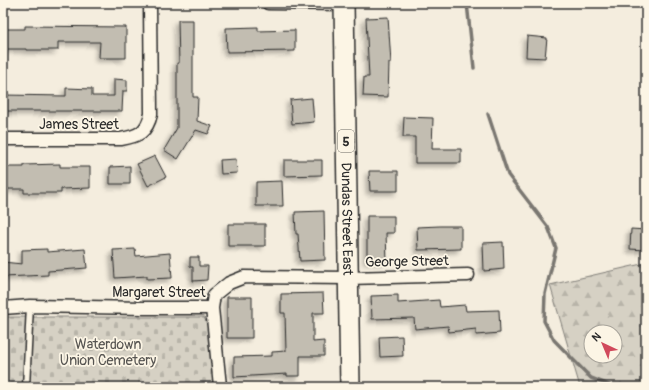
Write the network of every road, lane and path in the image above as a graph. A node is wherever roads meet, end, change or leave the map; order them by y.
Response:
1 (150, 3) edge
2 (268, 3) edge
3 (344, 4) edge
4 (3, 139) edge
5 (468, 275) dead end
6 (348, 278) junction
7 (30, 306) junction
8 (3, 308) edge
9 (212, 308) junction
10 (26, 387) edge
11 (222, 387) edge
12 (350, 387) edge

1 - 4 street, James Street
2 - 3 street
3 - 6 main road, Dundas Street East / 5
5 - 6 street, George Street
6 - 9 street, Margaret Street
6 - 12 main road, Dundas Street East / 5
7 - 8 street, Margaret Street
7 - 9 street, Margaret Street
7 - 10 lane
9 - 11 street

